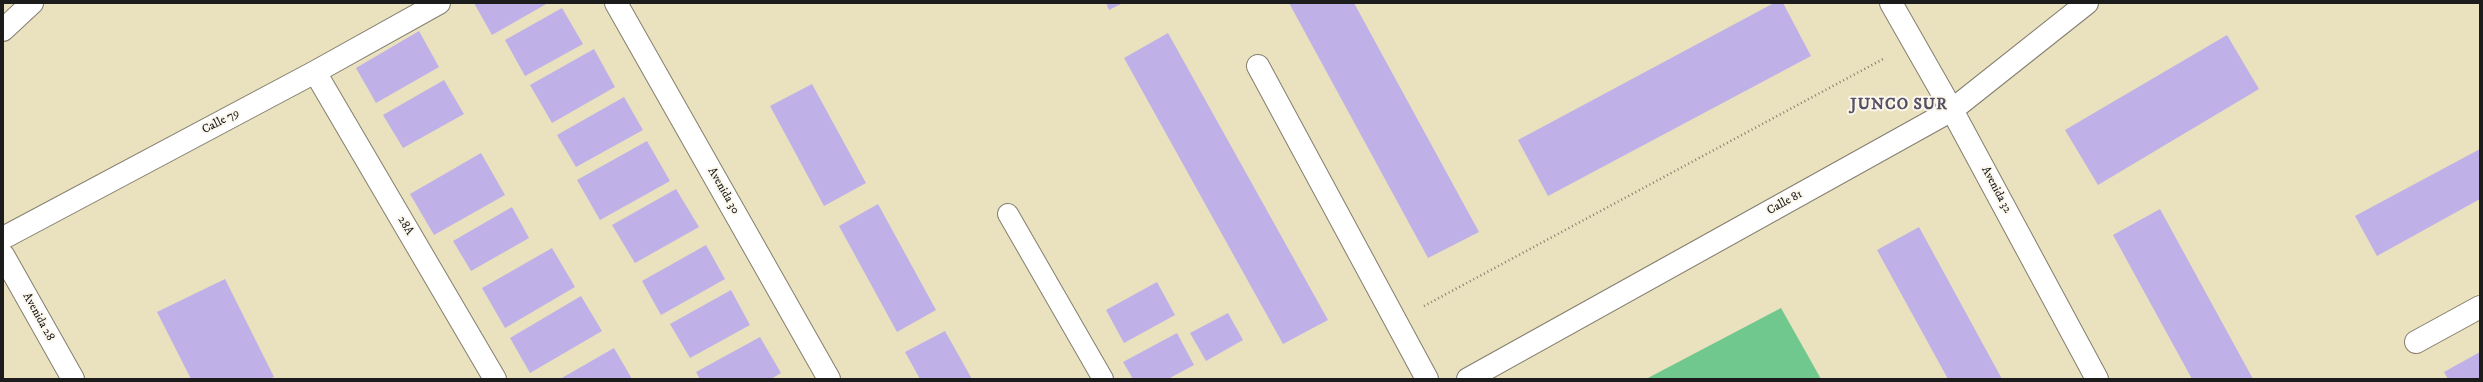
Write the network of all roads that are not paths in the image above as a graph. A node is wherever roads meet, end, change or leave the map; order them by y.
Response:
1 (32, 3) edge
2 (439, 3) edge
3 (616, 3) edge
4 (1891, 3) edge
5 (2087, 3) edge
6 (3, 30) edge
7 (1258, 66) dead end
8 (315, 72) junction
9 (1952, 110) junction
10 (1008, 214) dead end
11 (3, 238) edge
12 (3, 255) edge
13 (2480, 307) edge
14 (2416, 342) dead end
15 (73, 379) edge
16 (495, 379) edge
17 (829, 379) edge
18 (1103, 379) edge
19 (1427, 379) edge
20 (1468, 379) edge
21 (2098, 379) edge

1 - 6 street
2 - 8 street, Calle 79
3 - 17 street, Avenida 30
4 - 9 street, Avenida 32
5 - 9 street, Calle 81
7 - 19 street
8 - 11 street, Calle 79
8 - 16 street, 28A
9 - 20 street, Calle 81
9 - 21 street, Avenida 32
10 - 18 lane
12 - 15 street, Avenida 28
13 - 14 street

